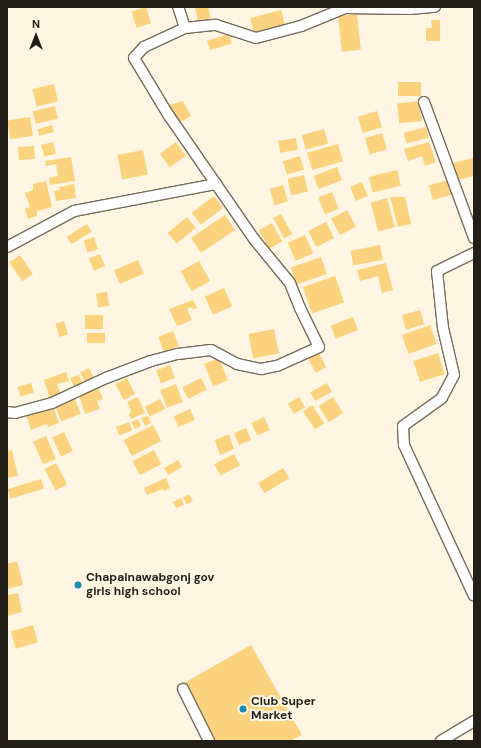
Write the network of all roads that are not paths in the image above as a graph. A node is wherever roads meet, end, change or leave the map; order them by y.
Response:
1 (178, 7) edge
2 (435, 7) edge
3 (185, 28) junction
4 (424, 102) dead end
5 (216, 184) junction
6 (474, 238) edge
7 (7, 247) edge
8 (474, 253) edge
9 (7, 412) edge
10 (474, 596) edge
11 (183, 689) dead end
12 (474, 721) edge
13 (208, 741) edge
14 (441, 741) edge

1 - 3 street
2 - 3 street
3 - 5 street
4 - 6 street
5 - 7 street
5 - 9 street
8 - 10 street
11 - 13 street
12 - 14 street

